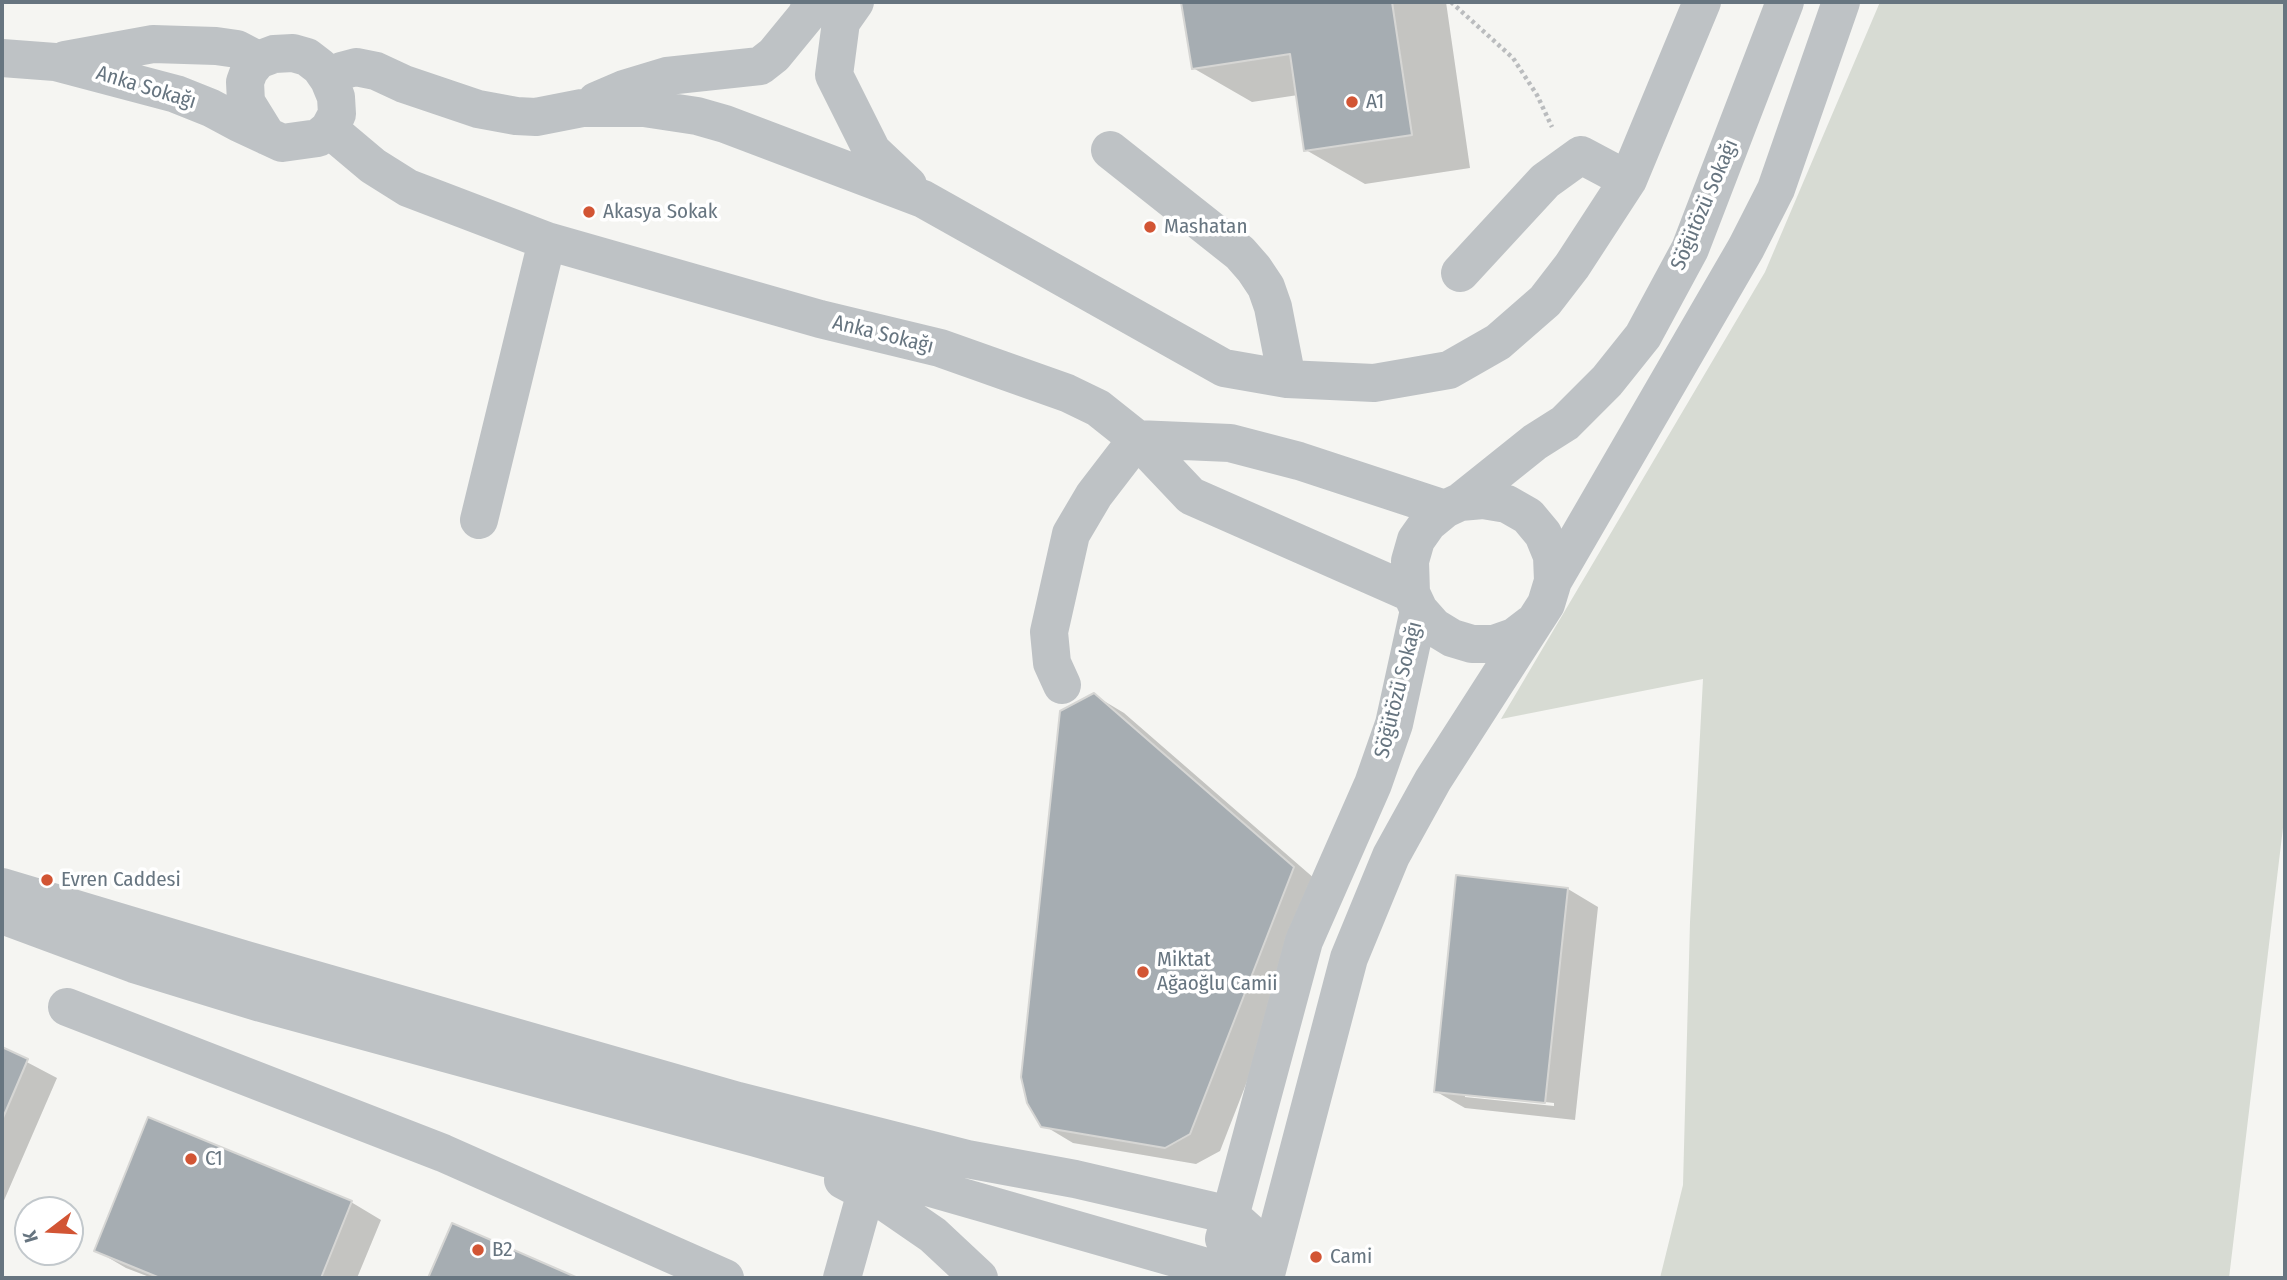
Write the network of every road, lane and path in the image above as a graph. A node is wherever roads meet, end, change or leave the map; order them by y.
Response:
1 (812, 2) edge
2 (855, 2) edge
3 (1451, 2) edge
4 (1702, 2) edge
5 (1785, 2) edge
6 (1841, 2) edge
7 (2, 58) edge
8 (258, 61) junction
9 (55, 62) junction
10 (329, 80) junction
11 (582, 108) junction
12 (329, 129) junction
13 (274, 139) junction
14 (1110, 150) dead end
15 (1581, 155) junction
16 (1628, 180) junction
17 (923, 198) junction
18 (547, 242) junction
19 (1461, 273) dead end
20 (1287, 379) junction
21 (1137, 439) junction
22 (1452, 506) junction
23 (479, 520) dead end
24 (1553, 581) junction
25 (1415, 602) junction
26 (1531, 624) junction
27 (1062, 685) dead end
28 (2, 887) edge
29 (2, 915) edge
30 (67, 1007) dead end
31 (756, 1138) junction
32 (866, 1192) junction
33 (1230, 1215) junction
34 (1268, 1265) edge
35 (1216, 1274) edge
36 (725, 1278) edge
37 (842, 1278) edge
38 (979, 1278) edge

1 - 11 street
2 - 17 street
3 - 15 path
4 - 16 street
5 - 22 street, Söğütözü Sokağı
6 - 24 street
7 - 9 street, Anka Sokağı
8 - 9 street
8 - 10 street
8 - 13 street
9 - 13 street, Anka Sokağı
10 - 11 street
10 - 12 street
11 - 17 street
12 - 13 street
12 - 18 street, Anka Sokağı
14 - 20 street
15 - 16 street
15 - 19 street
16 - 20 street
17 - 20 street
18 - 21 street, Anka Sokağı
18 - 23 street
21 - 22 street
21 - 25 street, Anka Sokağı
21 - 27 street
22 - 24 street
22 - 25 street, Söğütözü Sokağı
24 - 26 street
25 - 26 street
25 - 33 street, Söğütözü Sokağı
26 - 34 street
28 - 33 street
29 - 31 street
30 - 36 street
31 - 32 street
31 - 35 street
32 - 37 street
32 - 38 street
33 - 34 street
33 - 35 street, Söğütözü Sokağı
34 - 35 street

